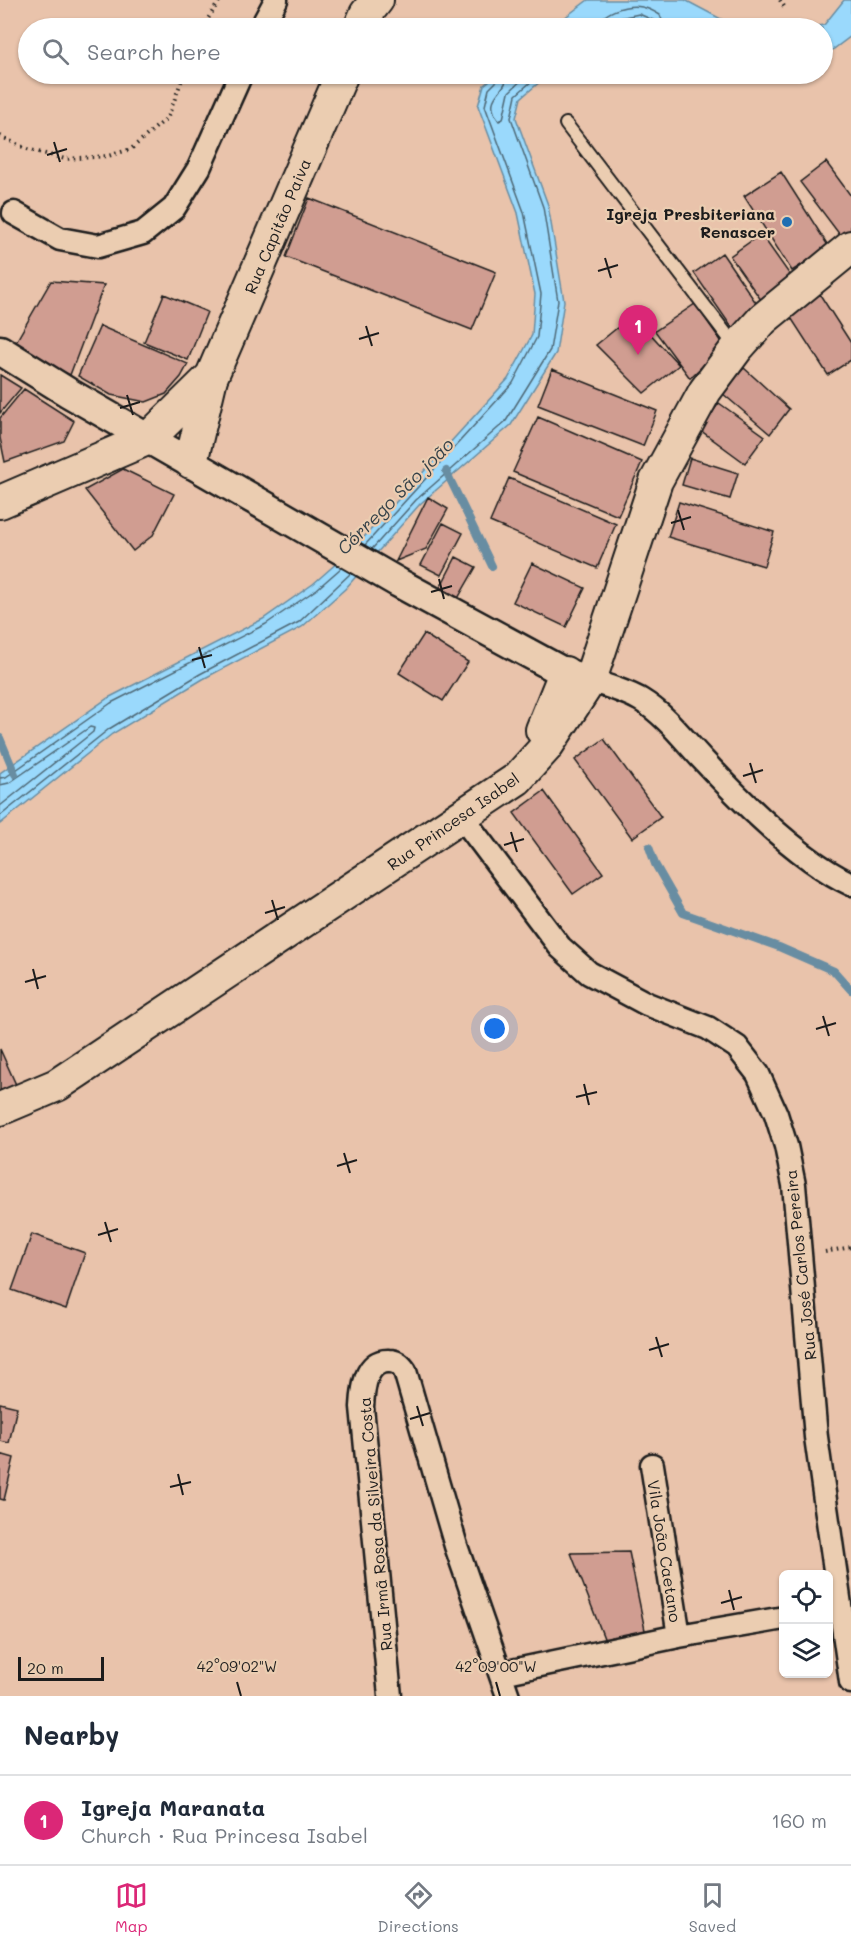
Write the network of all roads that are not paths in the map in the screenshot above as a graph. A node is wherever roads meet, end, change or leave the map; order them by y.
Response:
1 (276, 0) edge
2 (377, 0) edge
3 (266, 18) edge
4 (364, 18) edge
5 (237, 84) edge
6 (338, 84) edge
7 (566, 124) dead end
8 (14, 213) dead end
9 (851, 247) edge
10 (737, 348) junction
11 (0, 350) edge
12 (211, 378) junction
13 (149, 438) junction
14 (191, 462) junction
15 (0, 502) edge
16 (578, 676) junction
17 (462, 817) junction
18 (851, 884) edge
19 (0, 1109) edge
20 (652, 1465) dead end
21 (835, 1610) edge
22 (779, 1619) edge
23 (679, 1636) junction
24 (502, 1673) junction
25 (851, 1682) edge
26 (390, 1696) edge
27 (508, 1696) edge

1 - 3 street
2 - 4 main road
5 - 8 street
6 - 12 main road, Rua Capitão Paiva
7 - 10 lane
9 - 10 main road, Rua Princesa Isabel
10 - 16 main road, Rua Princesa Isabel
11 - 13 street
12 - 13 main road
12 - 14 main road
13 - 14 street
13 - 15 main road
14 - 16 street
16 - 17 main road, Rua Princesa Isabel
16 - 18 street
17 - 19 main road, Rua Princesa Isabel
17 - 21 street, Rua José Carlos Pereira
20 - 23 street, Vila João Caetano
21 - 25 street, Rua José Carlos Pereira
22 - 23 street
23 - 24 street
24 - 26 street, Rua Irmã Rosa da Silveira Costa
24 - 27 street

